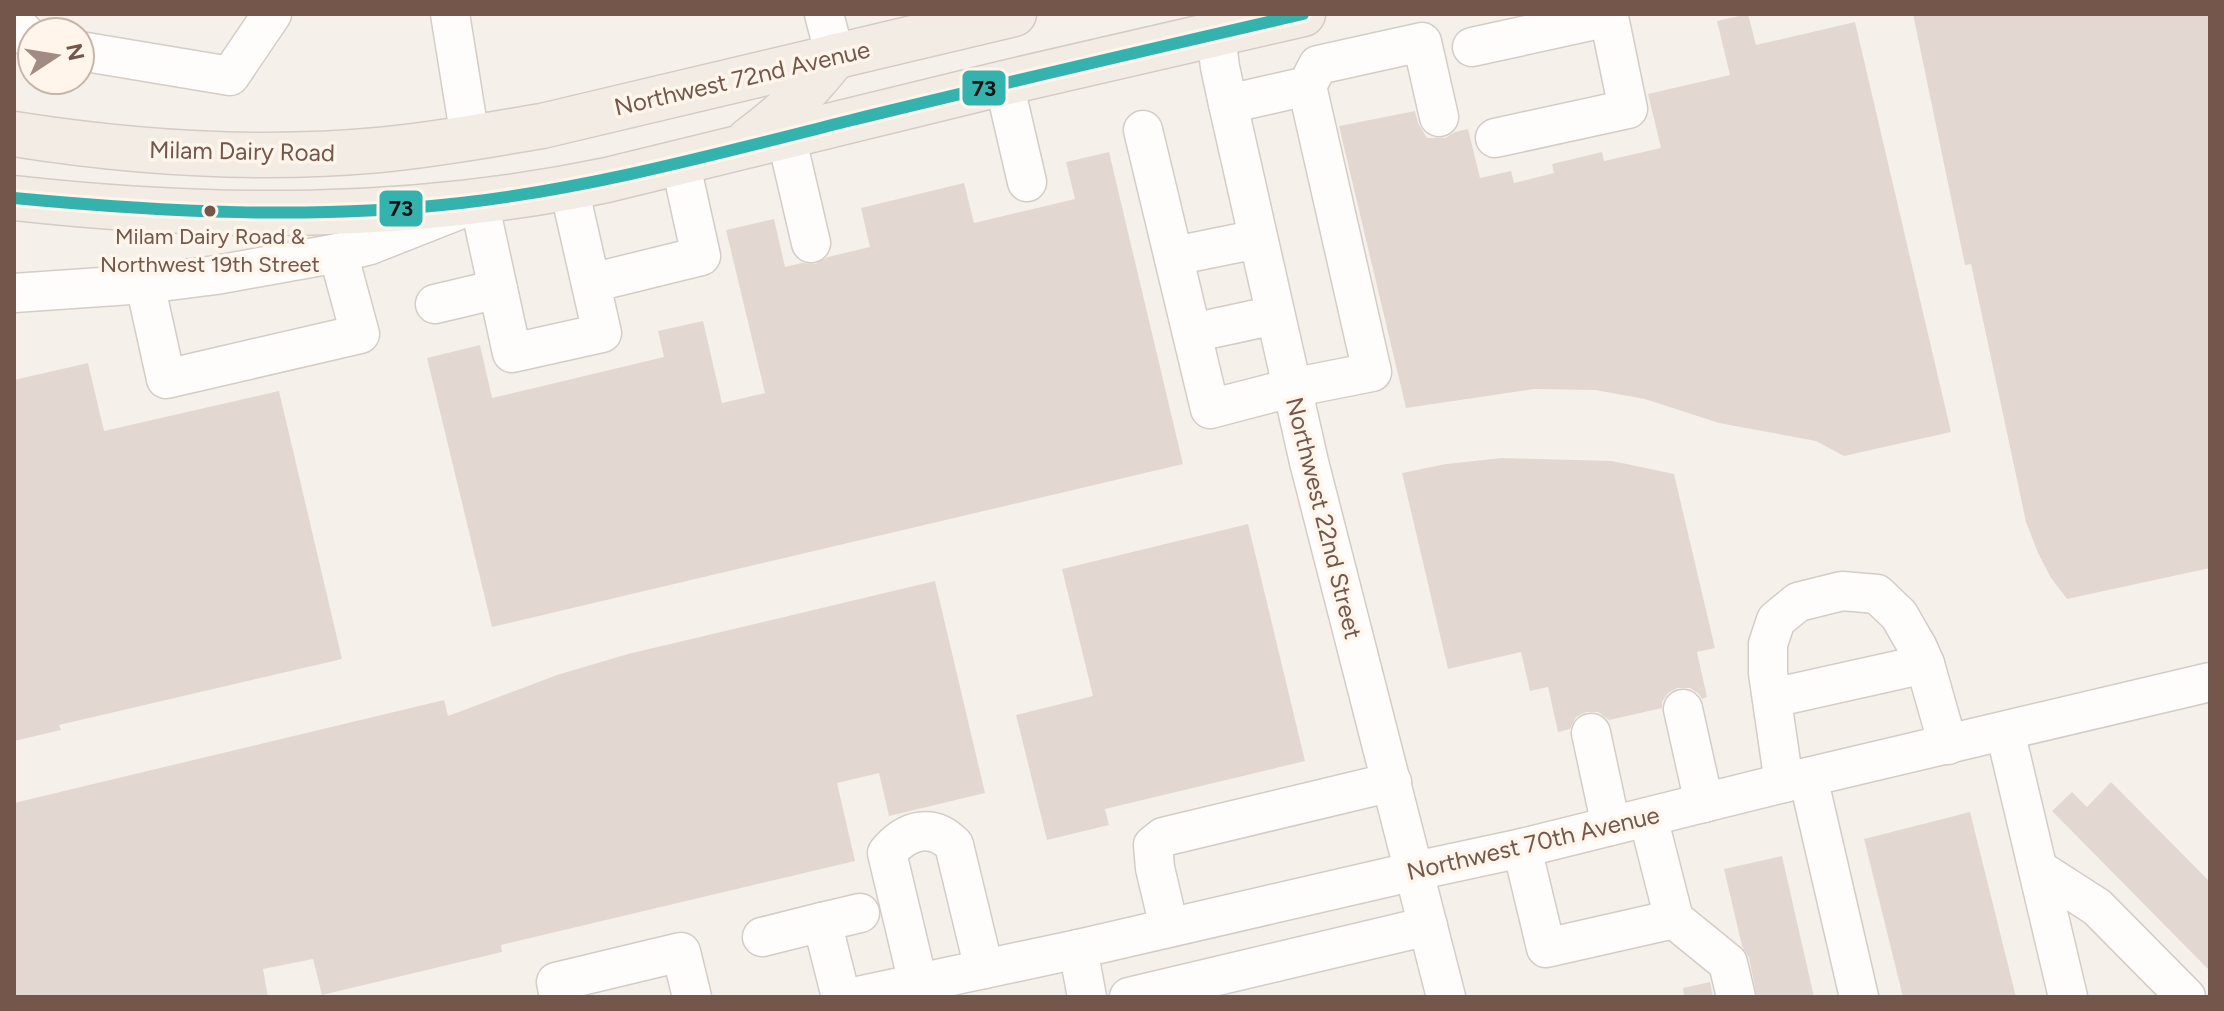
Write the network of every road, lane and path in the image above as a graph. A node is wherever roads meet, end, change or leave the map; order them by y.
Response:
1 (272, 14) edge
2 (450, 14) edge
3 (824, 14) edge
4 (1014, 14) edge
5 (1303, 14) edge
6 (1609, 15) edge
7 (1214, 24) edge
8 (1418, 28) edge
9 (1472, 47) dead end
10 (96, 54) edge
11 (835, 56) junction
12 (1004, 83) junction
13 (1307, 86) junction
14 (1228, 104) junction
15 (1439, 117) dead end
16 (1143, 130) dead end
17 (14, 134) edge
18 (786, 136) junction
19 (470, 138) junction
20 (1495, 138) dead end
21 (740, 147) junction
22 (680, 161) junction
23 (1027, 182) dead end
24 (569, 188) junction
25 (14, 198) edge
26 (479, 202) junction
27 (1258, 239) junction
28 (811, 243) dead end
29 (338, 253) junction
30 (1174, 256) junction
31 (591, 283) junction
32 (145, 284) junction
33 (498, 289) junction
34 (14, 293) edge
35 (435, 304) dead end
36 (1275, 315) junction
37 (1192, 333) junction
38 (1291, 388) junction
39 (1925, 664) junction
40 (2210, 682) edge
41 (1772, 698) junction
42 (1683, 709) dead end
43 (2005, 731) junction
44 (1591, 733) dead end
45 (1948, 745) junction
46 (1796, 780) junction
47 (1392, 782) junction
48 (1704, 803) junction
49 (1648, 817) junction
50 (1611, 826) junction
51 (1522, 848) junction
52 (2038, 869) junction
53 (1415, 871) junction
54 (860, 913) dead end
55 (1674, 919) junction
56 (822, 922) junction
57 (1428, 926) junction
58 (1169, 927) junction
59 (762, 937) dead end
60 (1078, 949) junction
61 (984, 969) junction
62 (918, 983) junction
63 (559, 997) edge
64 (692, 997) edge
65 (841, 997) edge
66 (853, 997) edge
67 (1087, 997) edge
68 (1129, 997) edge
69 (1446, 997) edge
70 (1736, 997) edge
71 (1859, 997) edge
72 (2068, 997) edge
73 (2186, 997) edge

1 - 10 street
2 - 19 street
3 - 11 street
4 - 11 main road, Northwest 72nd Avenue
5 - 7 main road
6 - 9 street
6 - 20 street
7 - 12 main road
7 - 14 street, Northwest 22nd Street
8 - 13 street
8 - 15 street
11 - 19 main road, Northwest 72nd Avenue
11 - 21 main road
12 - 18 main road
12 - 23 street
13 - 14 street
13 - 38 street
14 - 27 street, Northwest 22nd Street
16 - 30 street
17 - 19 main road, Milam Dairy Road
18 - 21 main road
18 - 28 street
19 - 26 main road
21 - 22 main road
22 - 24 main road
22 - 31 street
24 - 26 main road
24 - 31 street
25 - 26 main road
26 - 29 street
26 - 33 street
27 - 30 street
27 - 36 street, Northwest 22nd Street
29 - 32 street
29 - 32 street
30 - 37 street
31 - 33 street
32 - 34 street
33 - 35 street
36 - 37 street
36 - 38 street, Northwest 22nd Street
37 - 38 street
38 - 47 street, Northwest 22nd Street
39 - 41 street
39 - 41 street
39 - 45 street
40 - 43 street, Northwest 70th Avenue
41 - 46 street
42 - 48 street
43 - 45 street, Northwest 70th Avenue
43 - 52 street
44 - 50 street
45 - 46 street, Northwest 70th Avenue
46 - 48 street, Northwest 70th Avenue
46 - 71 street
47 - 53 street, Northwest 22nd Street
47 - 58 street
48 - 49 street, Northwest 70th Avenue
49 - 50 street, Northwest 70th Avenue
49 - 55 street
50 - 51 street, Northwest 70th Avenue
51 - 53 street, Northwest 70th Avenue
51 - 55 street
52 - 72 street
52 - 73 street
53 - 57 street, Northwest 22nd Street
53 - 58 street, Northwest 70th Avenue
54 - 56 street
55 - 70 street
56 - 59 street
56 - 65 street
57 - 68 street
57 - 69 street, Northwest 22nd Street
58 - 60 street, Northwest 70th Avenue
60 - 61 street, Northwest 70th Avenue
60 - 67 street
61 - 62 street, Northwest 70th Avenue
61 - 62 street
62 - 66 street, Northwest 70th Avenue
63 - 64 street

